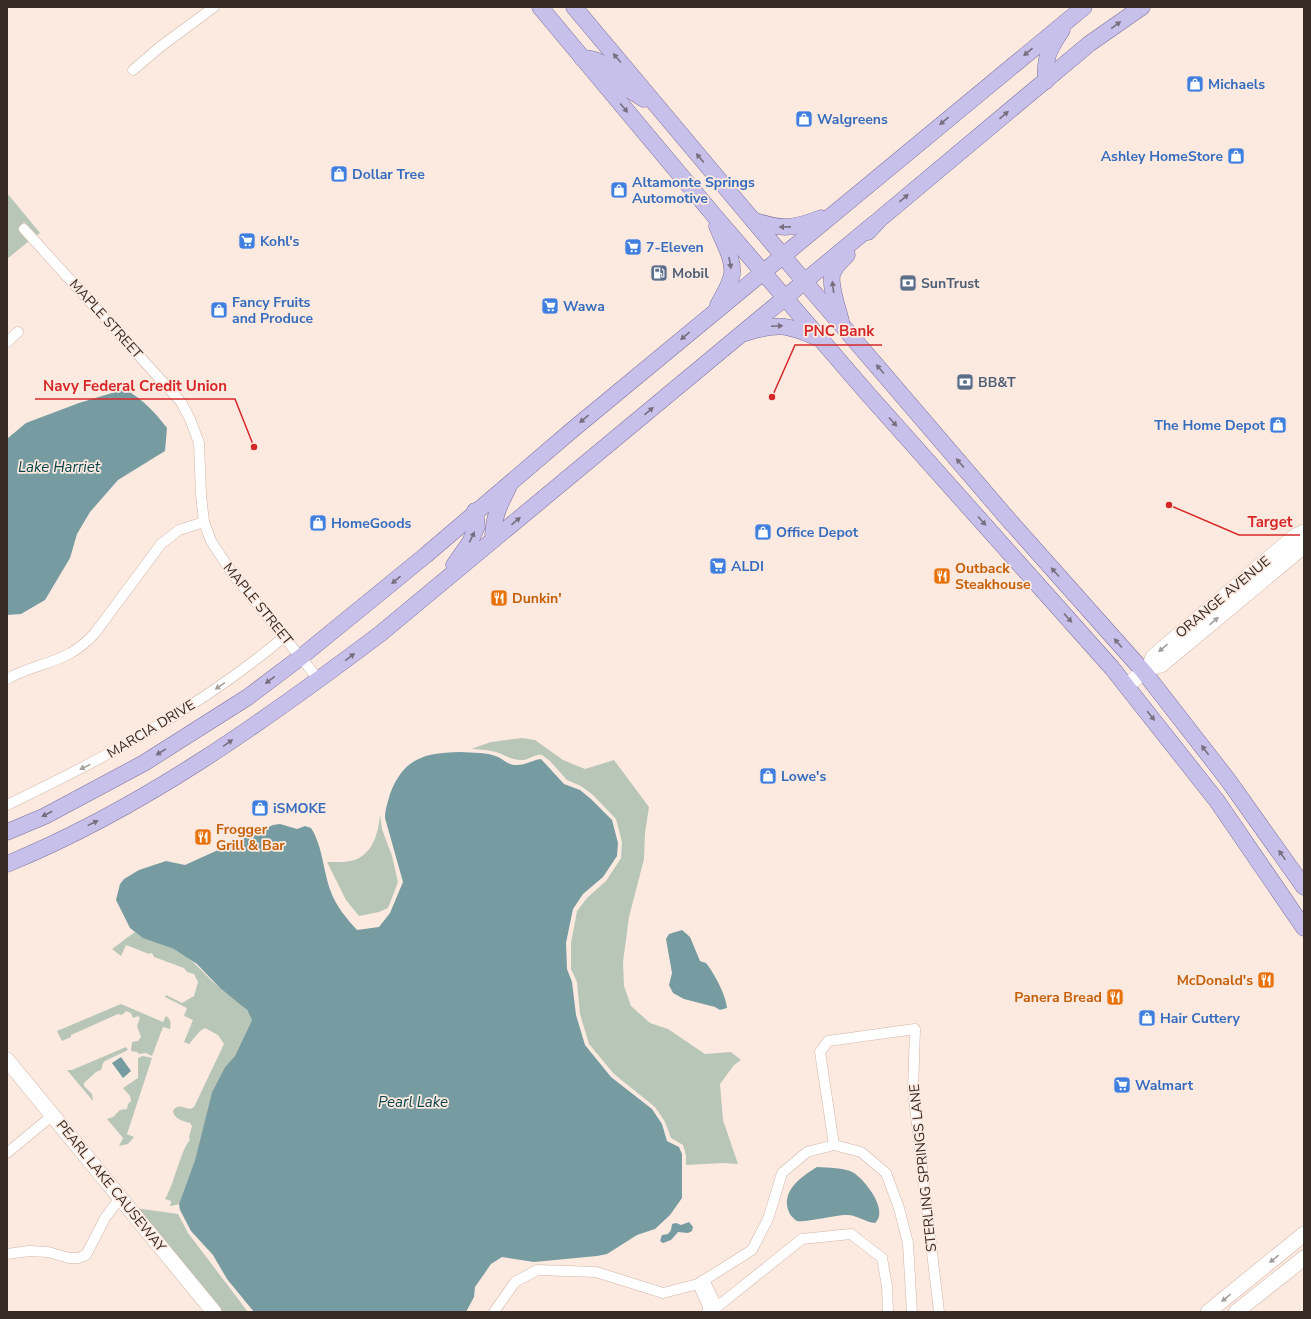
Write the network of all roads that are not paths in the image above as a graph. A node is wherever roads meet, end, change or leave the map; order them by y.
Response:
1 (214, 7) edge
2 (540, 7) edge
3 (574, 7) edge
4 (1084, 7) edge
5 (1142, 7) edge
6 (1069, 18) junction
7 (582, 58) junction
8 (133, 70) dead end
9 (1046, 81) junction
10 (658, 108) junction
11 (835, 212) junction
12 (712, 213) junction
13 (752, 220) junction
14 (875, 224) junction
15 (24, 229) dead end
16 (782, 256) junction
17 (763, 272) junction
18 (804, 281) junction
19 (785, 297) junction
20 (715, 312) junction
21 (842, 325) junction
22 (18, 332) dead end
23 (740, 335) junction
24 (821, 340) junction
25 (7, 342) edge
26 (513, 479) junction
27 (956, 492) junction
28 (475, 511) junction
29 (1008, 519) junction
30 (204, 522) junction
31 (1304, 532) edge
32 (493, 540) junction
33 (1304, 546) edge
34 (443, 582) junction
35 (284, 637) junction
36 (301, 657) junction
37 (1146, 670) junction
38 (7, 679) edge
39 (319, 680) junction
40 (1127, 686) junction
41 (7, 805) edge
42 (7, 832) edge
43 (7, 864) edge
44 (1262, 866) junction
45 (1304, 887) edge
46 (1304, 890) edge
47 (1286, 901) junction
48 (1304, 908) edge
49 (1304, 928) edge
50 (7, 1060) edge
51 (53, 1115) junction
52 (832, 1141) junction
53 (7, 1153) edge
54 (120, 1198) junction
55 (1304, 1234) edge
56 (7, 1254) edge
57 (1304, 1258) edge
58 (701, 1282) junction
59 (711, 1310) edge
60 (214, 1312) edge
61 (494, 1312) edge
62 (888, 1312) edge
63 (912, 1312) edge
64 (939, 1312) edge
65 (1208, 1312) edge
66 (1236, 1312) edge

1 - 8 street
2 - 7 main road
10 -> 3 main road
4 - 6 main road
9 -> 5 main road
6 - 9 main road
6 -> 11 main road
7 - 10 main road
7 -> 12 main road
14 -> 9 main road
13 -> 10 main road
11 -> 13 main road
11 - 16 main road
12 - 17 main road
12 -> 20 main road
13 - 16 main road
14 - 18 main road
21 -> 14 main road
15 - 30 street, MAPLE STREET
16 - 17 main road
16 - 18 main road
17 - 19 main road
17 - 20 main road
18 - 19 main road
18 - 21 main road
19 - 23 main road
19 - 24 main road
20 -> 26 main road
29 -> 21 main road
22 - 25 street
23 -> 24 main road
32 -> 23 main road
24 -> 27 main road
26 - 28 main road
26 - 32 main road
27 - 29 main road
27 -> 40 main road
34 -> 28 main road
28 -> 36 main road
37 -> 29 main road
30 - 35 street, MAPLE STREET
30 - 38 street
31 -> 37 street, ORANGE AVENUE
32 - 34 main road
37 -> 33 street, ORANGE AVENUE
39 -> 34 main road
35 - 36 street, MAPLE STREET
35 -> 41 street, MARCIA DRIVE
36 - 39 street, MAPLE STREET
36 -> 42 main road
37 - 40 street, ORANGE AVENUE
45 -> 37 main road
43 -> 39 main road
40 -> 44 main road
44 - 46 main road
44 - 47 main road
47 - 48 main road
47 - 49 main road
50 - 51 street, PEARL LAKE CAUSEWAY
51 - 53 street
51 - 54 street, PEARL LAKE CAUSEWAY
52 - 58 street
52 - 63 street
52 - 64 street, STERLING SPRINGS LANE
54 - 56 street
54 - 60 street, PEARL LAKE CAUSEWAY
55 -> 65 street
57 - 66 street
58 - 59 street
58 - 61 street
59 - 62 street

